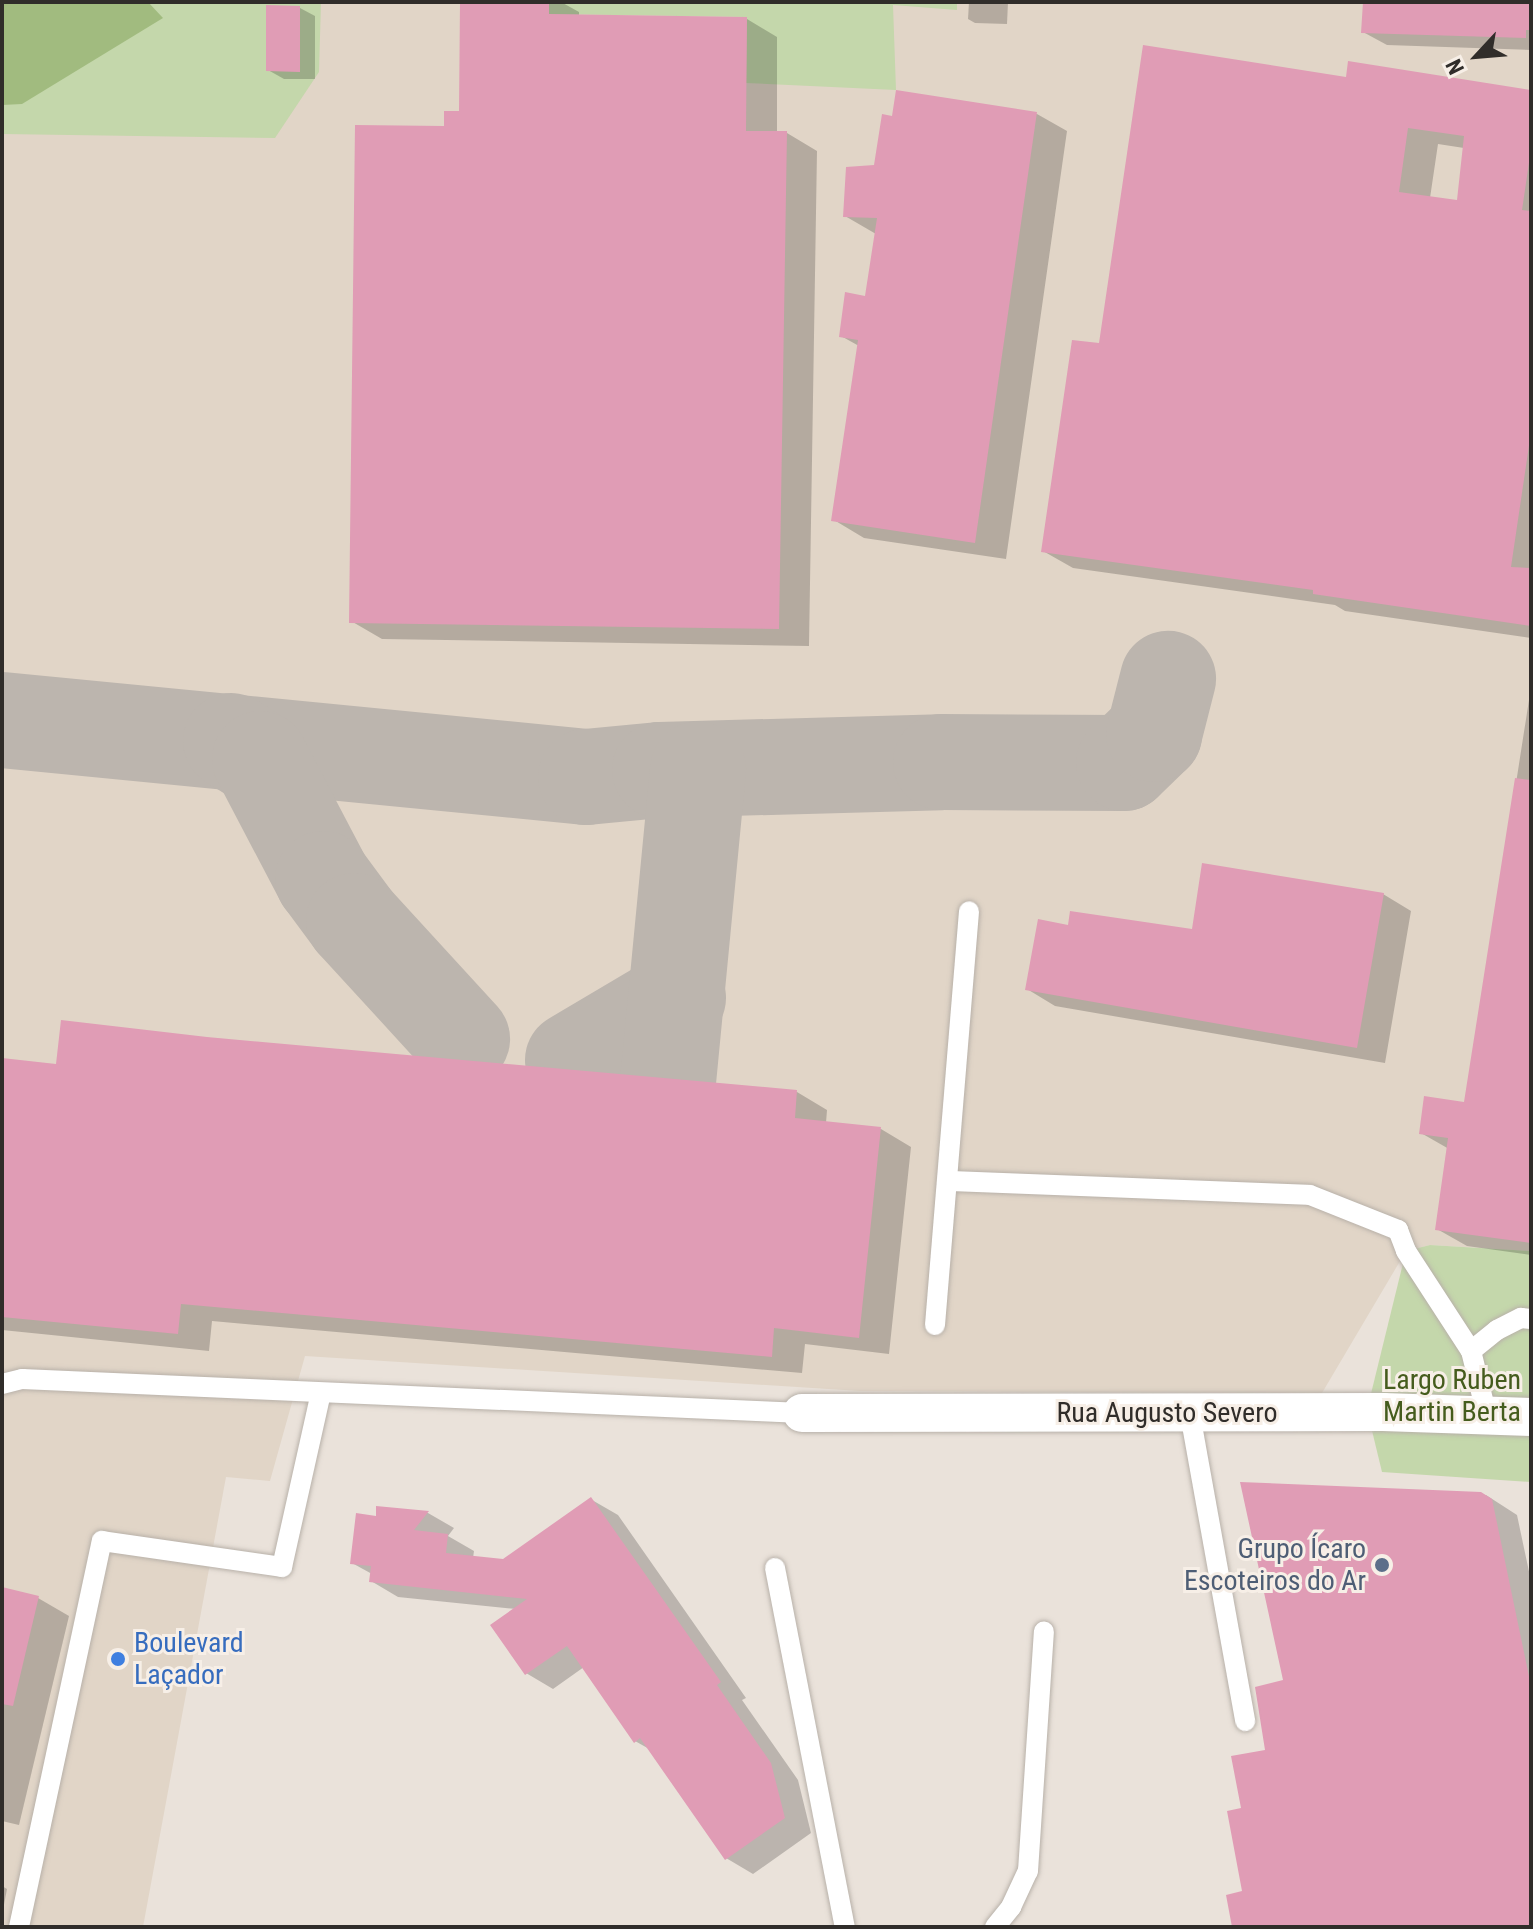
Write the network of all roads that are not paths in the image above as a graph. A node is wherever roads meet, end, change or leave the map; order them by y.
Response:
1 (969, 911) dead end
2 (948, 1181) junction
3 (1531, 1319) edge
4 (935, 1325) dead end
5 (1471, 1351) junction
6 (2, 1384) edge
7 (321, 1393) junction
8 (802, 1413) joint
9 (1190, 1414) junction
10 (1487, 1416) junction
11 (1531, 1417) edge
12 (775, 1568) dead end
13 (1044, 1632) dead end
14 (1245, 1721) dead end
15 (19, 1927) edge
16 (845, 1927) edge
17 (995, 1927) edge

1 - 2 lane
2 - 4 lane
2 - 5 lane
3 - 5 lane
5 - 10 lane
6 - 7 lane
7 - 8 lane
7 - 15 lane
8 - 9 street, Rua Augusto Severo
9 - 10 street, Rua Augusto Severo
9 - 14 lane
10 - 11 street, Rua Augusto Severo
12 - 16 lane
13 - 17 lane

